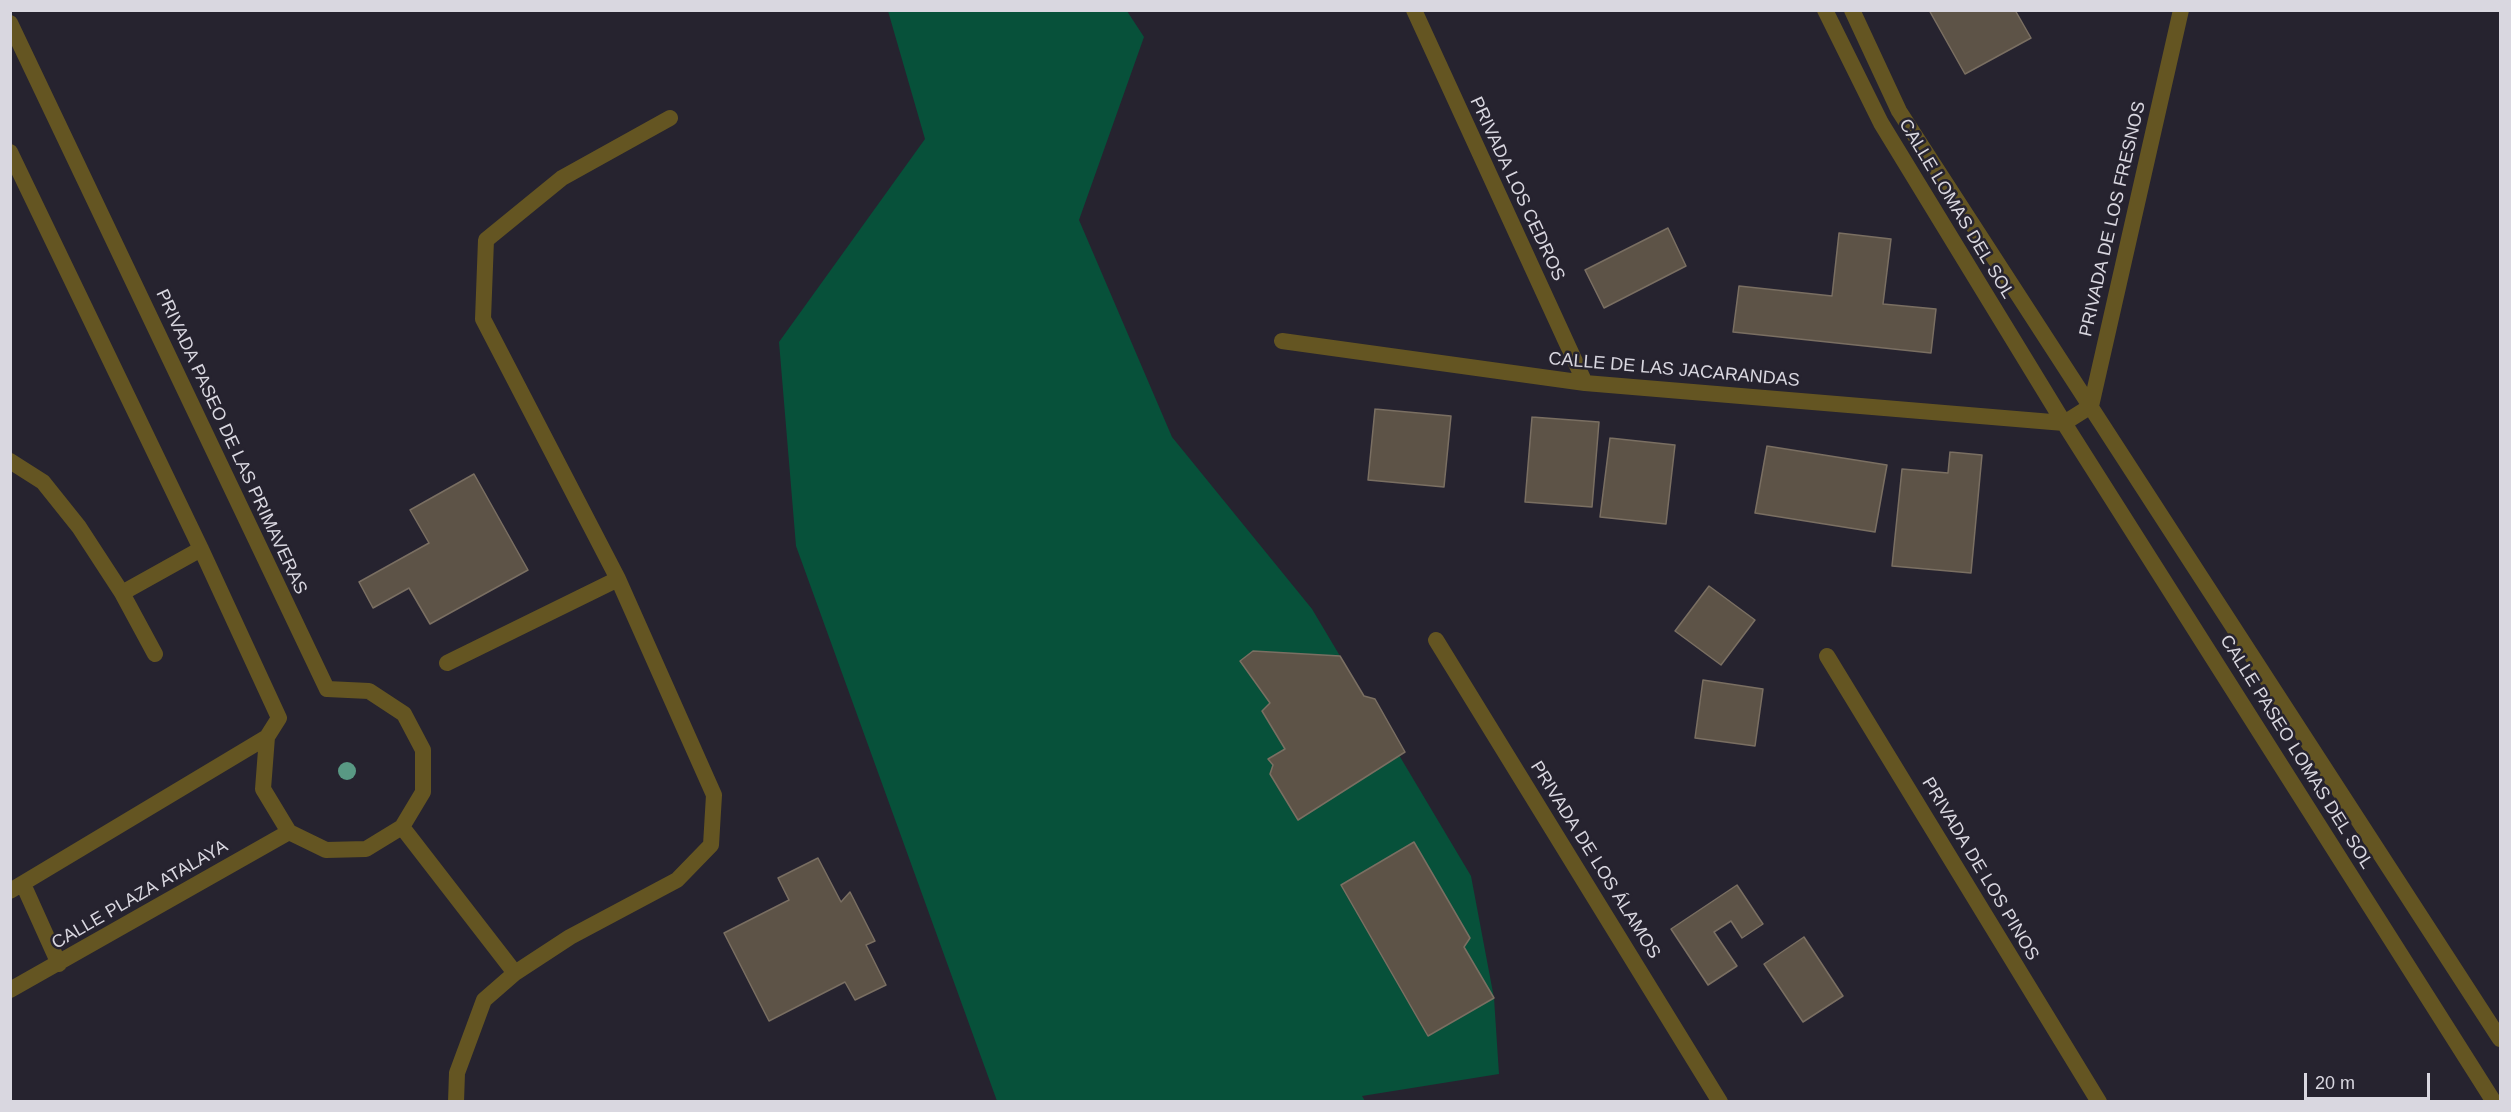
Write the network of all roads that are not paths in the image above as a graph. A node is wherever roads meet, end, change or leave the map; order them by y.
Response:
1 (1414, 10) edge
2 (1825, 10) edge
3 (1852, 10) edge
4 (2181, 10) edge
5 (10, 23) edge
6 (670, 118) dead end
7 (10, 152) edge
8 (1282, 341) dead end
9 (1585, 383) junction
10 (2091, 406) junction
11 (2064, 423) junction
12 (10, 461) edge
13 (201, 549) junction
14 (618, 579) junction
15 (122, 593) junction
16 (1436, 640) dead end
17 (155, 654) dead end
18 (1827, 656) dead end
19 (447, 663) dead end
20 (267, 737) junction
21 (402, 827) junction
22 (289, 832) junction
23 (17, 888) edge
24 (59, 964) junction
25 (515, 973) junction
26 (10, 990) edge
27 (2500, 1039) edge
28 (456, 1101) edge
29 (1720, 1101) edge
30 (2099, 1101) edge
31 (2494, 1101) edge

1 - 9 street, PRIVADA LOS CEDROS
2 - 11 street, CALLE LOMAS DEL SOL
3 - 10 street, CALLE LOMAS DEL SOL
4 - 10 street, PRIVADA DE LOS FRESNOS
5 - 21 street, PRIVADA PASEO DE LAS PRIMAVERAS
6 - 14 street
7 - 13 street
8 - 9 street, CALLE DE LAS JACARANDAS
9 - 11 street, CALLE DE LAS JACARANDAS
10 - 11 street
10 - 27 street, CALLE PASEO LOMAS DEL SOL
11 - 31 street, CALLE PASEO LOMAS DEL SOL
12 - 15 street
13 - 15 street
13 - 20 street
14 - 19 street
14 - 25 street
15 - 17 street
16 - 29 street, PRIVADA DE LOS ÁLAMOS
18 - 30 street, PRIVADA DE LOS PINOS
20 - 22 street
20 - 23 street
21 - 22 street, PRIVADA PASEO DE LAS PRIMAVERAS
21 - 25 street
22 - 24 street, CALLE PLAZA ATALAYA
23 - 24 street
24 - 26 street, CALLE PLAZA ATALAYA
25 - 28 street

